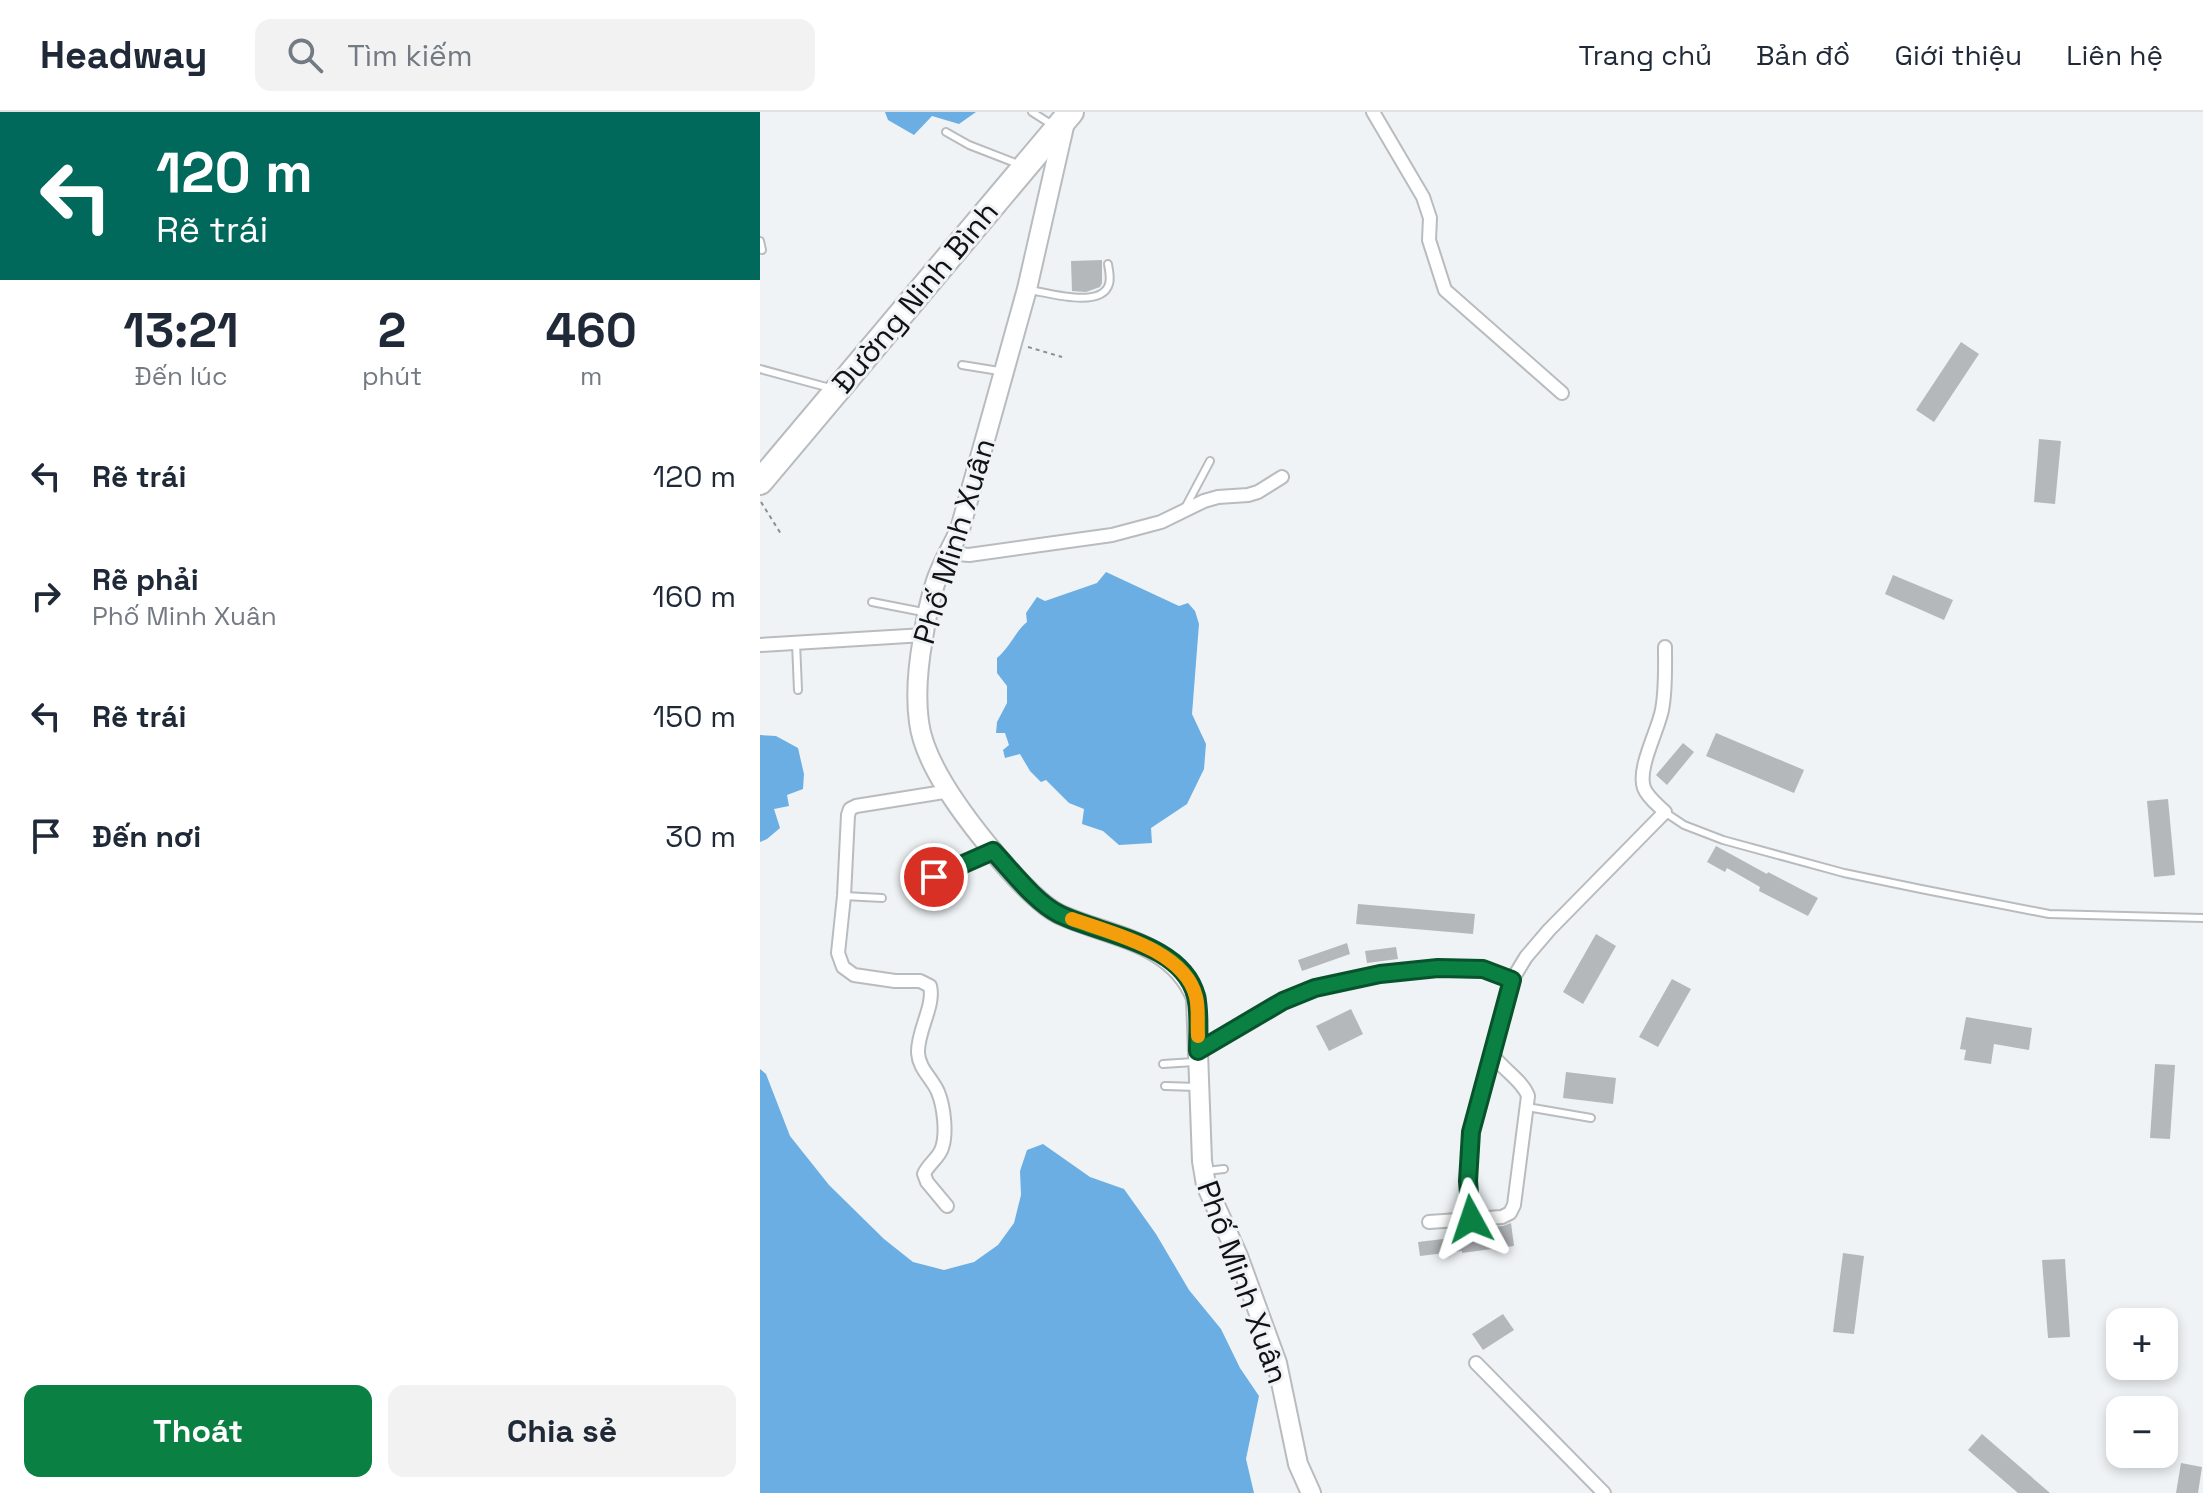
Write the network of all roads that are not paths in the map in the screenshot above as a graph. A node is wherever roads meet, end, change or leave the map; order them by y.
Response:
1 (1032, 112) edge
2 (1373, 112) edge
3 (1065, 117) edge
4 (946, 132) dead end
5 (1025, 167) junction
6 (760, 241) edge
7 (762, 250) dead end
8 (1108, 264) dead end
9 (1027, 289) junction
10 (962, 365) dead end
11 (760, 369) edge
12 (1003, 372) junction
13 (838, 390) junction
14 (1562, 393) dead end
15 (1210, 461) dead end
16 (1282, 477) dead end
17 (760, 482) edge
18 (1183, 512) junction
19 (948, 553) junction
20 (872, 602) dead end
21 (927, 612) junction
22 (924, 635) junction
23 (796, 643) junction
24 (760, 645) edge
25 (1665, 647) dead end
26 (798, 690) dead end
27 (950, 791) junction
28 (1665, 812) junction
29 (993, 851) junction
30 (934, 877) dead end
31 (844, 896) junction
32 (882, 898) dead end
33 (2203, 918) edge
34 (1512, 980) junction
35 (1492, 1054) junction
36 (1198, 1057) junction
37 (1163, 1064) dead end
38 (1165, 1086) dead end
39 (1198, 1087) junction
40 (1527, 1107) junction
41 (1591, 1118) dead end
42 (1224, 1169) dead end
43 (1203, 1172) junction
44 (947, 1206) dead end
45 (1471, 1219) junction
46 (1429, 1222) dead end
47 (1476, 1363) dead end
48 (1311, 1493) edge
49 (1603, 1493) edge

1 - 3 lane
2 - 14 street
3 - 5 highway, Đường Ninh Bình
3 - 9 street, Phố Minh Xuân
4 - 5 lane
5 - 13 highway, Đường Ninh Bình
6 - 7 lane
8 - 9 lane
9 - 12 street, Phố Minh Xuân
10 - 12 lane
11 - 13 lane
12 - 19 street, Phố Minh Xuân
13 - 17 highway, Đường Ninh Bình
15 - 18 lane
16 - 18 street
18 - 19 street
19 - 21 street, Phố Minh Xuân
20 - 21 lane
21 - 22 street, Phố Minh Xuân
22 - 23 street
22 - 27 street, Phố Minh Xuân
23 - 24 street
23 - 26 lane
25 - 28 street
27 - 29 street, Phố Minh Xuân
27 - 31 street
28 - 33 lane
28 - 34 street
29 - 30 lane
29 - 36 street, Phố Minh Xuân
31 - 32 lane
31 - 44 street
34 - 35 street
34 - 36 street
35 - 40 street
35 - 45 street
36 - 37 lane
36 - 39 street, Phố Minh Xuân
38 - 39 lane
39 - 43 street, Phố Minh Xuân
40 - 41 lane
40 - 45 street
42 - 43 lane
43 - 48 street, Phố Minh Xuân
45 - 46 street
47 - 49 street

